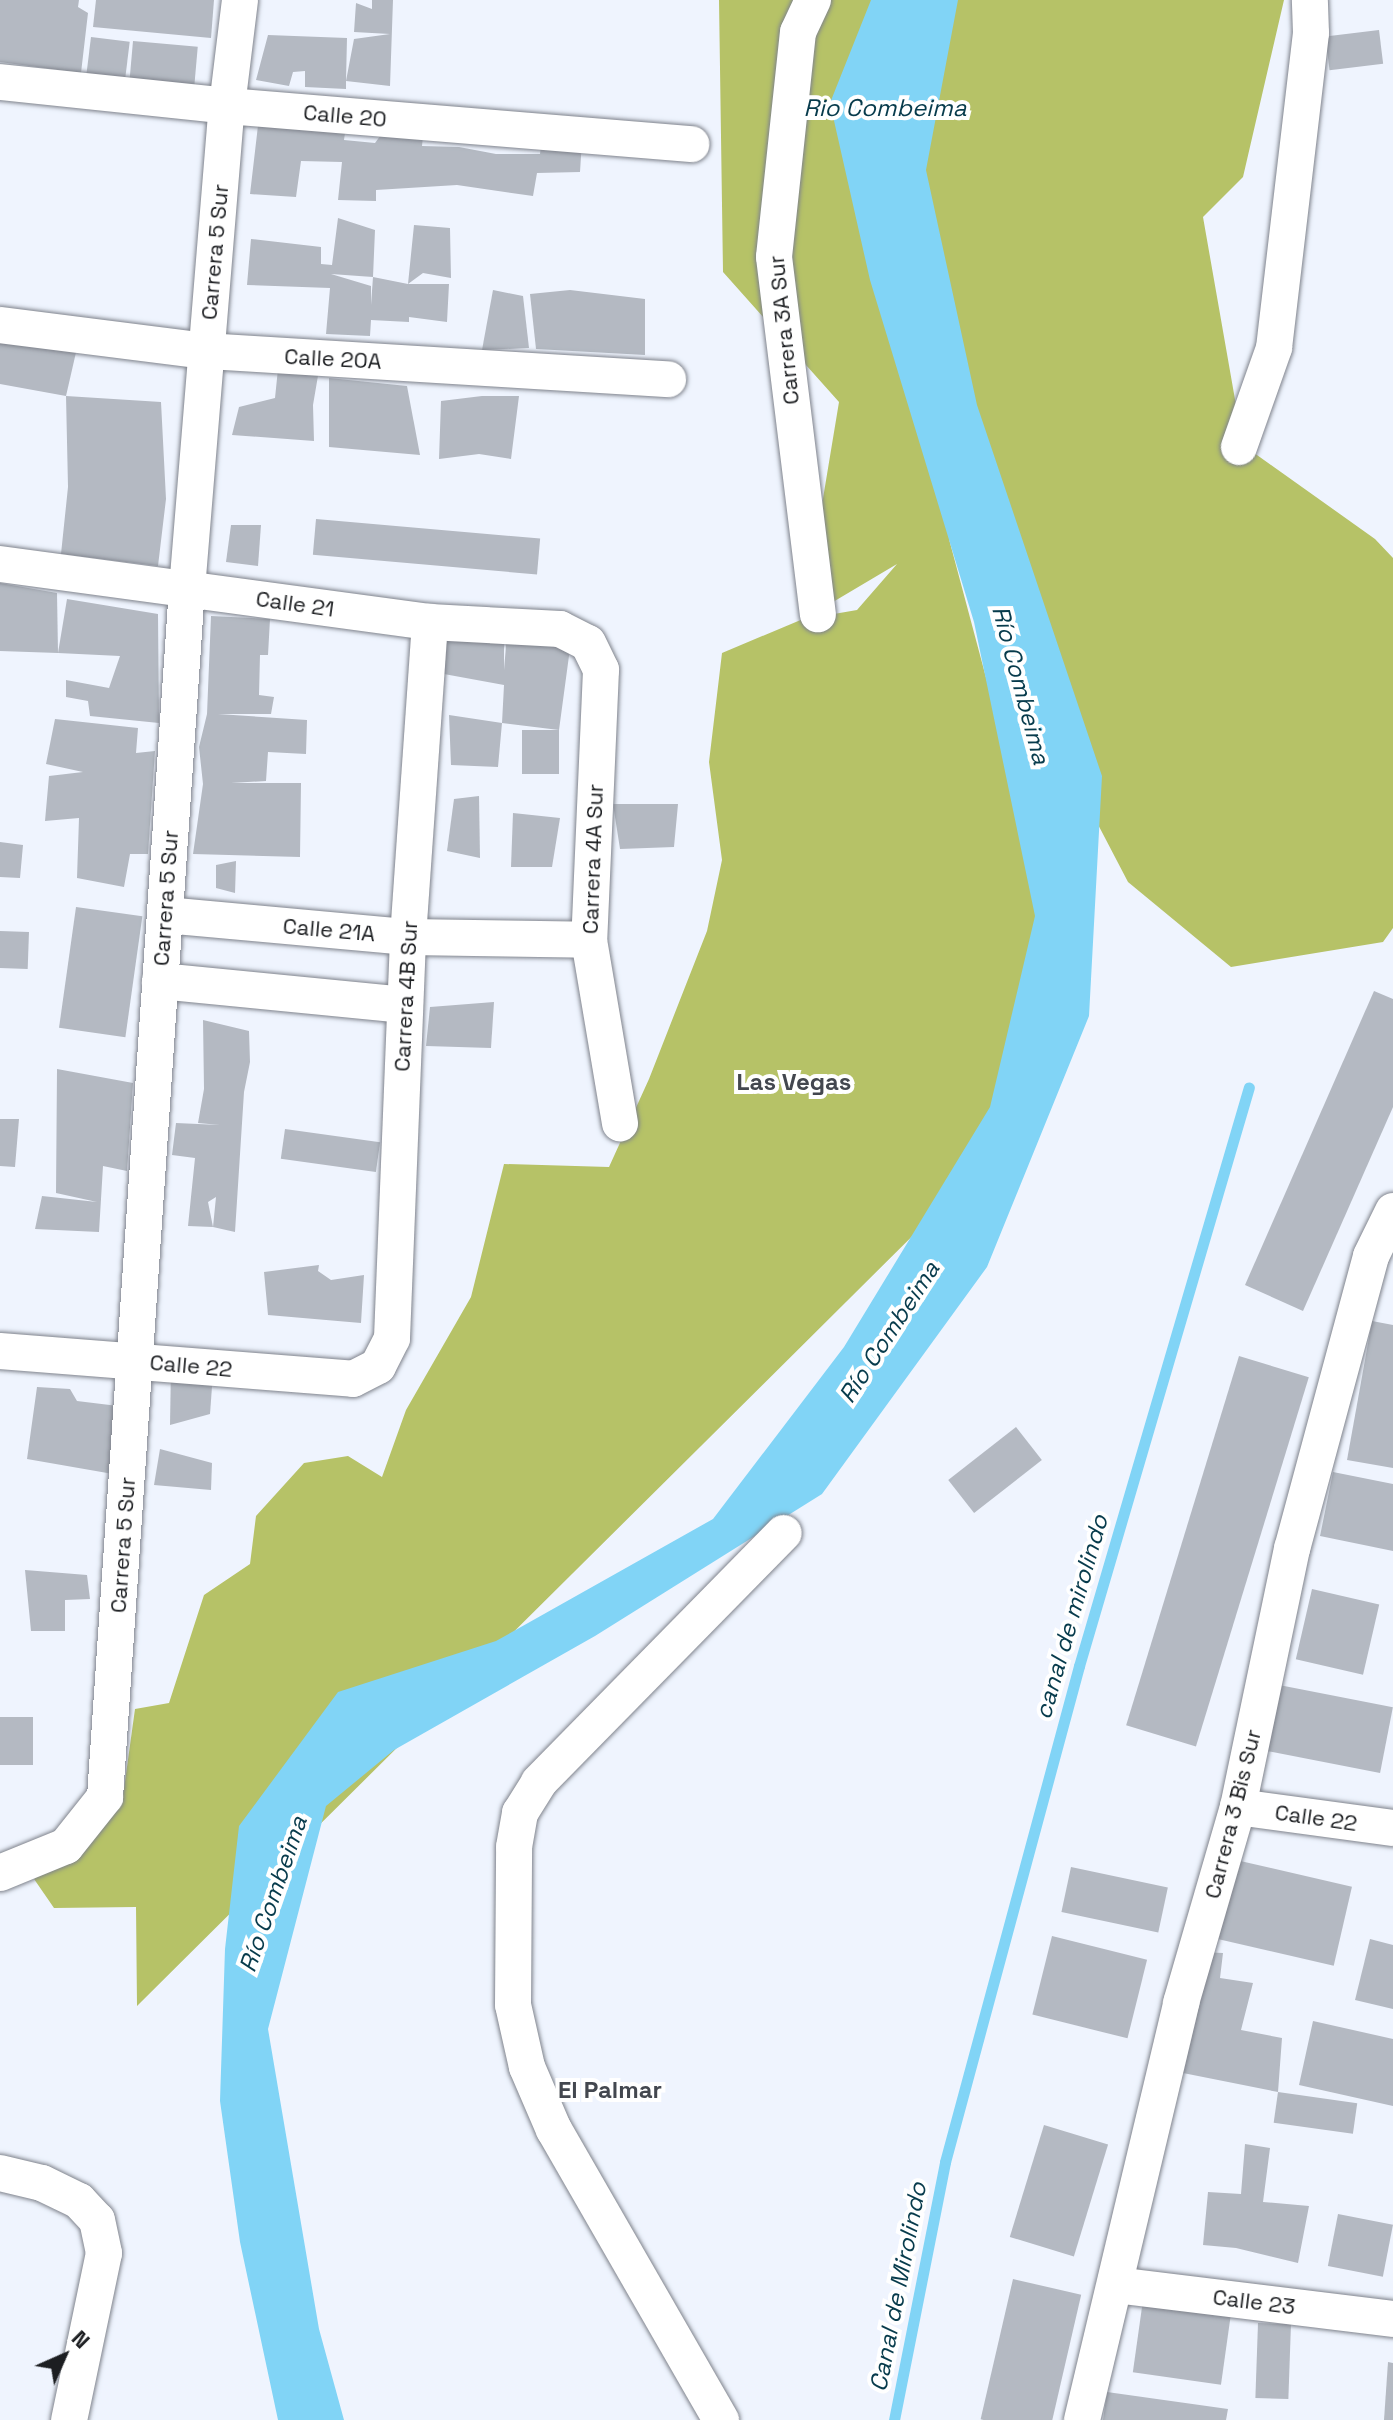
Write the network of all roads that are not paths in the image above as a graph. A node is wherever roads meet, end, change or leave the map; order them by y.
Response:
1 (240, 0) edge
2 (813, 0) edge
3 (1310, 0) edge
4 (0, 82) edge
5 (227, 106) junction
6 (691, 144) dead end
7 (0, 325) edge
8 (206, 351) junction
9 (668, 379) dead end
10 (1239, 447) dead end
11 (0, 564) edge
12 (187, 589) junction
13 (818, 614) dead end
14 (430, 622) junction
15 (588, 643) joint
16 (165, 915) junction
17 (408, 937) junction
18 (589, 940) junction
19 (160, 981) junction
20 (405, 1005) junction
21 (620, 1123) dead end
22 (1393, 1211) edge
23 (0, 1351) edge
24 (137, 1361) junction
25 (378, 1366) joint
26 (784, 1533) dead end
27 (1238, 1807) junction
28 (1393, 1828) edge
29 (0, 1873) edge
30 (0, 2173) edge
31 (1116, 2285) junction
32 (1393, 2319) edge
33 (69, 2420) edge
34 (721, 2420) edge
35 (1082, 2420) edge

1 - 5 street, Carrera 5 Sur
2 - 13 street, Carrera 3A Sur
3 - 10 street
4 - 5 street, Calle 20
5 - 6 street, Calle 20
5 - 8 street, Carrera 5 Sur
7 - 8 street, Calle 20A
8 - 9 street, Calle 20A
8 - 12 street, Carrera 5 Sur
11 - 12 street, Calle 21
12 - 14 street, Calle 21
12 - 16 street, Carrera 5 Sur
14 - 15 street, Calle 21
14 - 17 street, Carrera 4B Sur
15 - 18 street, Carrera 4A Sur
16 - 17 street, Calle 21A
16 - 19 street, Carrera 5 Sur
17 - 18 street, Calle 21A
17 - 20 street, Carrera 4B Sur
18 - 21 street, Carrera 4A Sur
19 - 20 street
19 - 24 street, Carrera 5 Sur
20 - 25 street, Carrera 4B Sur
22 - 27 street, Carrera 3 Bis Sur
23 - 24 street, Calle 22
24 - 25 street, Calle 22
24 - 29 street, Carrera 5 Sur
26 - 34 street
27 - 28 street, Calle 22
27 - 31 street, Carrera 3 Bis Sur
30 - 33 street
31 - 32 street, Calle 23
31 - 35 street, Carrera 3 Bis Sur

